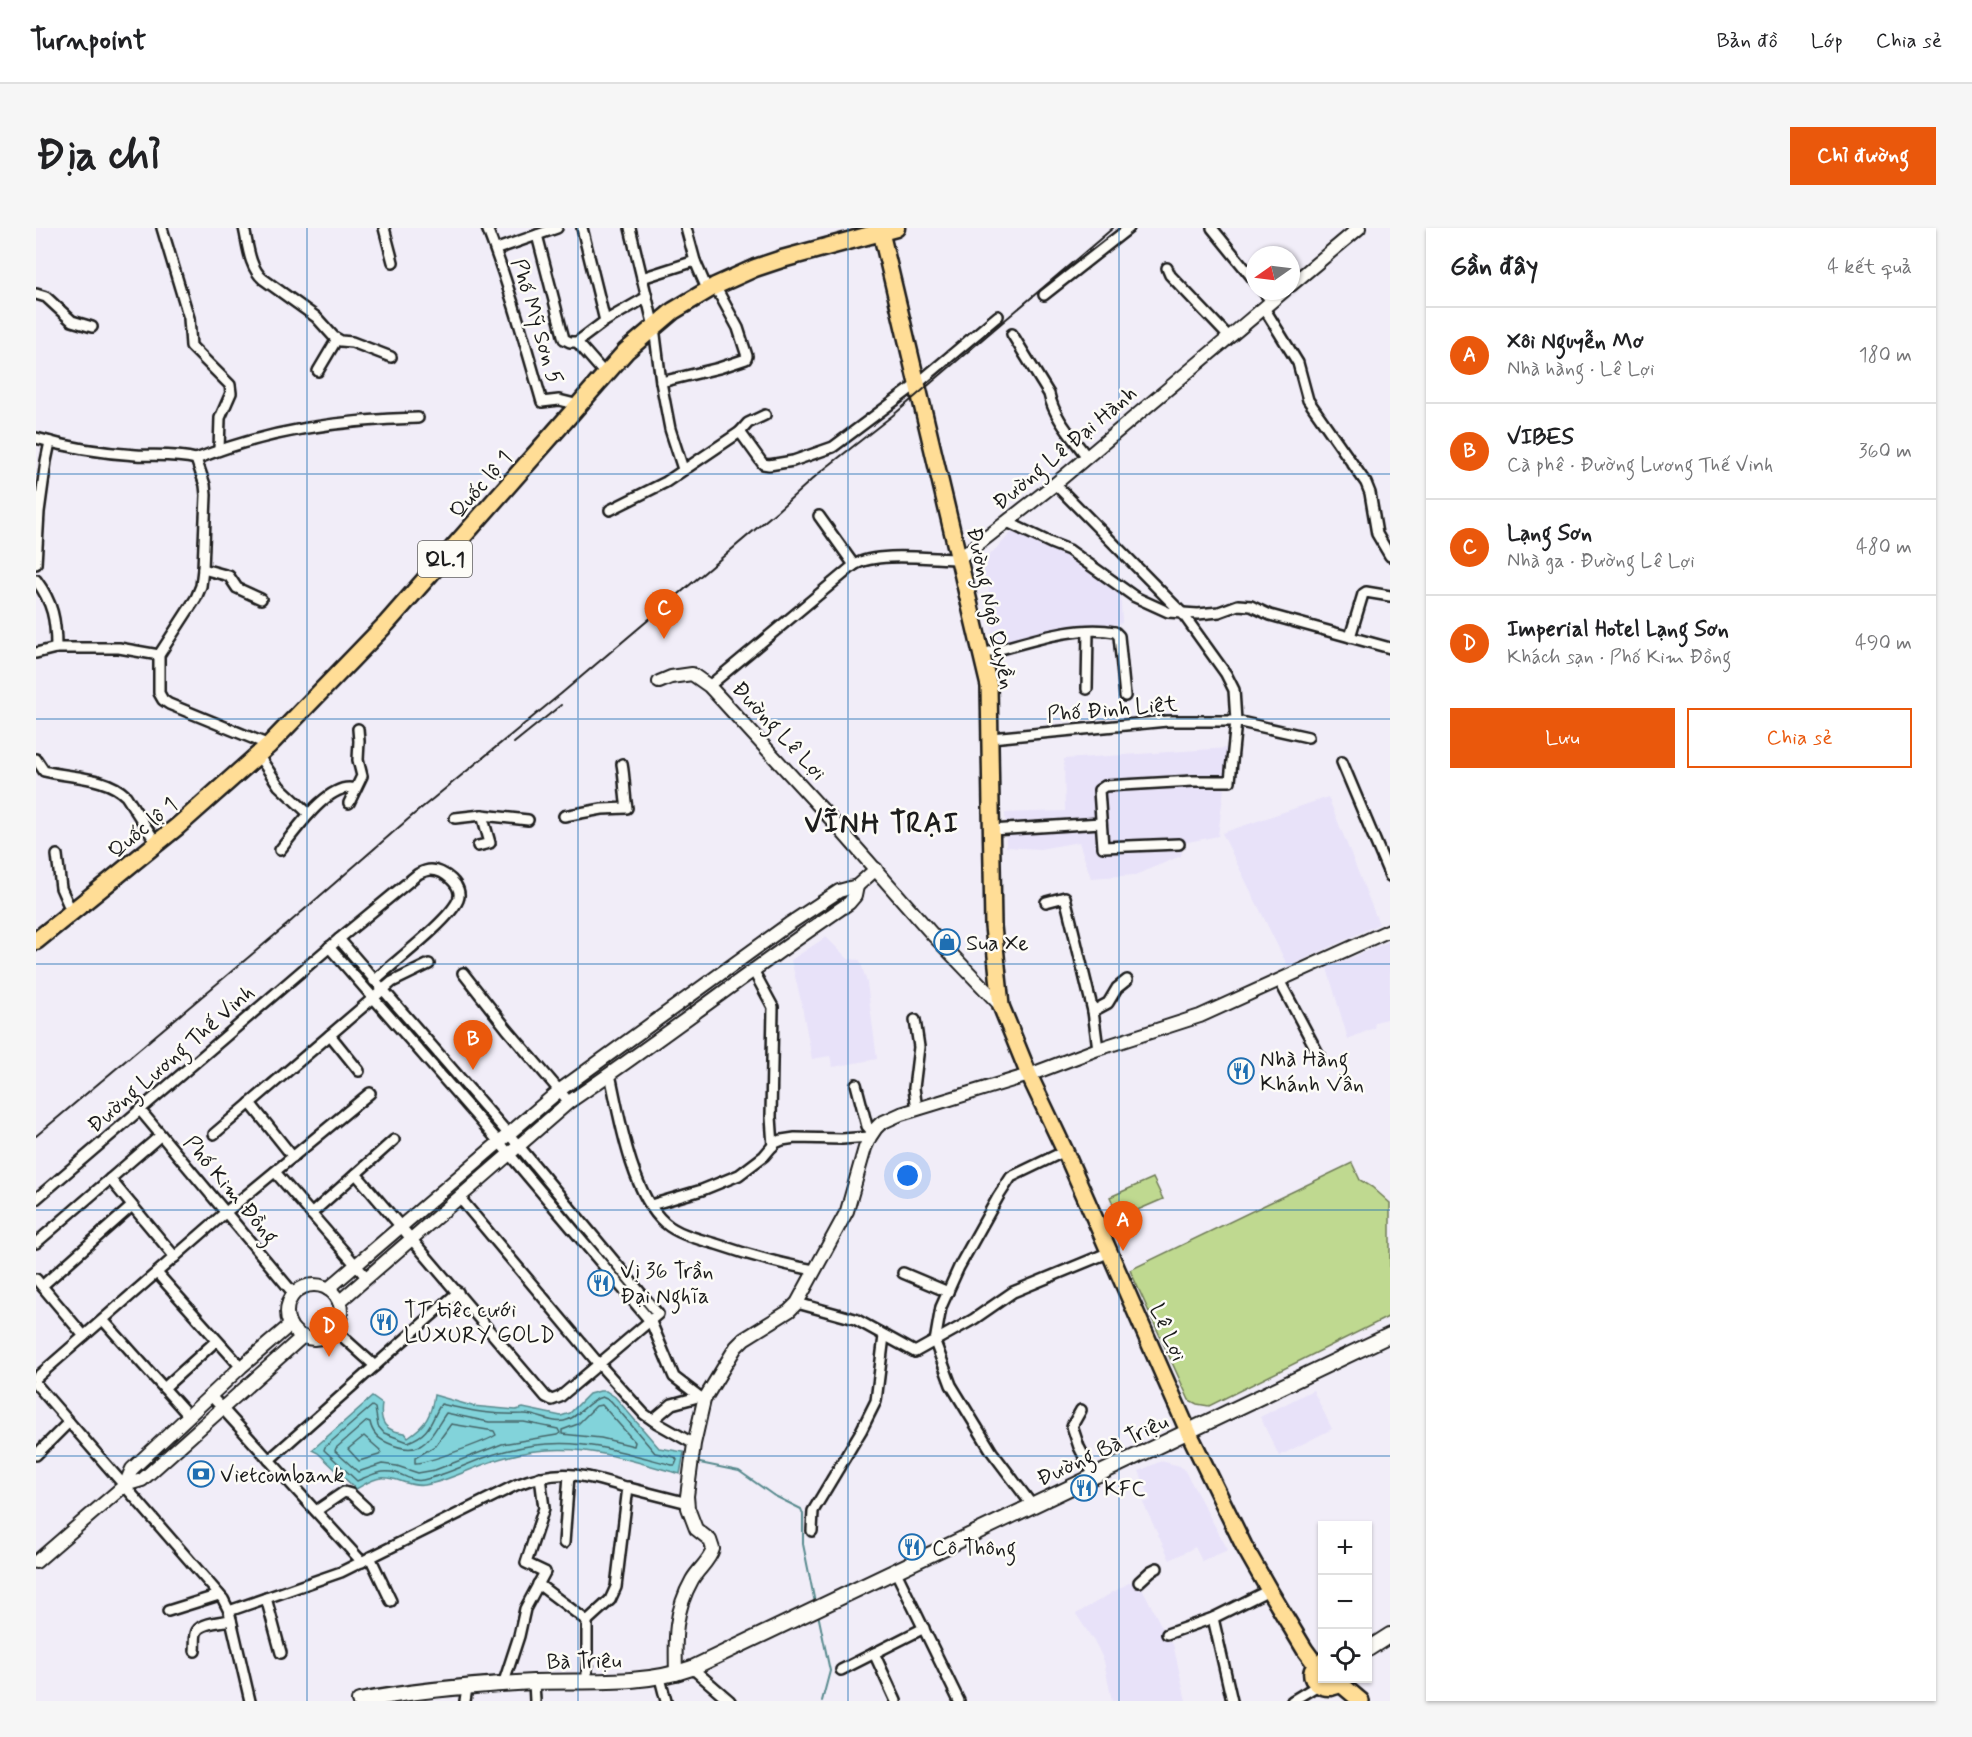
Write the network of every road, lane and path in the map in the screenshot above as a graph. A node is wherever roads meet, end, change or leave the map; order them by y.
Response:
1 (162, 228) edge
2 (244, 228) edge
3 (384, 228) edge
4 (487, 228) edge
5 (557, 228) edge
6 (582, 228) edge
7 (630, 228) edge
8 (686, 228) edge
9 (1129, 228) edge
10 (1212, 228) edge
11 (1359, 228) edge
12 (886, 229) edge
13 (537, 235) junction
14 (497, 249) junction
15 (695, 261) junction
16 (393, 262) dead end
17 (1167, 268) dead end
18 (1246, 270) edge
19 (1300, 277) edge
20 (642, 278) junction
21 (711, 288) junction
22 (36, 294) edge
23 (1044, 296) dead end
24 (647, 297) junction
25 (1266, 300) edge
26 (1272, 300) edge
27 (1267, 304) junction
28 (998, 316) dead end
29 (606, 321) junction
30 (92, 327) dead end
31 (654, 327) junction
32 (1012, 334) dead end
33 (1229, 337) junction
34 (337, 339) junction
35 (577, 342) junction
36 (391, 357) dead end
37 (318, 372) dead end
38 (605, 374) junction
39 (661, 382) junction
40 (917, 384) junction
41 (579, 405) junction
42 (765, 415) dead end
43 (418, 418) dead end
44 (740, 432) junction
45 (36, 438) edge
46 (50, 442) junction
47 (219, 450) junction
48 (1087, 457) junction
49 (196, 459) junction
50 (683, 469) junction
51 (1055, 484) junction
52 (610, 510) dead end
53 (38, 512) edge
54 (819, 516) dead end
55 (1007, 522) junction
56 (1389, 552) edge
57 (960, 559) junction
58 (36, 564) edge
59 (854, 565) junction
60 (203, 569) junction
61 (36, 580) edge
62 (1390, 596) edge
63 (261, 599) dead end
64 (1183, 614) junction
65 (1088, 631) junction
66 (1350, 637) junction
67 (56, 648) junction
68 (1390, 648) edge
69 (36, 653) edge
70 (982, 654) junction
71 (159, 655) junction
72 (659, 682) dead end
73 (709, 686) junction
74 (1087, 689) dead end
75 (1125, 696) dead end
76 (1236, 721) junction
77 (358, 729) dead end
78 (1308, 737) dead end
79 (992, 738) junction
80 (263, 750) junction
81 (36, 759) edge
82 (1342, 762) dead end
83 (622, 764) dead end
84 (355, 789) junction
85 (349, 803) dead end
86 (309, 814) junction
87 (482, 815) junction
88 (564, 816) dead end
89 (455, 818) dead end
90 (528, 820) dead end
91 (1101, 823) junction
92 (992, 830) junction
93 (157, 844) junction
94 (1179, 844) dead end
95 (478, 846) dead end
96 (280, 850) dead end
97 (57, 855) dead end
98 (876, 869) junction
99 (1389, 873) edge
100 (857, 886) junction
101 (1046, 902) dead end
102 (72, 913) junction
103 (789, 924) junction
104 (1390, 930) edge
105 (799, 936) junction
106 (339, 939) junction
107 (36, 941) edge
108 (329, 947) junction
109 (429, 964) dead end
110 (753, 970) junction
111 (463, 973) dead end
112 (714, 978) junction
113 (1127, 980) dead end
114 (1279, 980) junction
115 (374, 981) junction
116 (382, 991) junction
117 (724, 991) junction
118 (373, 999) junction
119 (1001, 1006) junction
120 (1093, 1011) junction
121 (915, 1020) dead end
122 (330, 1035) junction
123 (1098, 1048) junction
124 (1319, 1054) dead end
125 (610, 1055) junction
126 (359, 1071) dead end
127 (614, 1071) junction
128 (1029, 1075) junction
129 (460, 1080) junction
130 (856, 1084) dead end
131 (450, 1089) junction
132 (560, 1089) junction
133 (370, 1094) dead end
134 (569, 1102) junction
135 (250, 1103) junction
136 (917, 1109) junction
137 (140, 1110) junction
138 (214, 1134) dead end
139 (161, 1135) junction
140 (871, 1135) junction
141 (503, 1138) junction
142 (394, 1140) dead end
143 (773, 1146) junction
144 (513, 1149) junction
145 (1065, 1151) junction
146 (293, 1157) junction
147 (275, 1172) junction
148 (356, 1174) junction
149 (110, 1179) junction
150 (448, 1185) junction
151 (459, 1197) junction
152 (36, 1199) edge
153 (651, 1205) junction
154 (132, 1206) junction
155 (226, 1212) junction
156 (311, 1214) junction
157 (401, 1227) junction
158 (411, 1239) junction
159 (36, 1243) edge
160 (1110, 1252) junction
161 (175, 1257) junction
162 (357, 1266) junction
163 (814, 1270) junction
164 (157, 1273) junction
165 (903, 1273) dead end
166 (367, 1278) junction
167 (39, 1283) edge
168 (328, 1289) junction
169 (458, 1292) junction
170 (948, 1292) junction
171 (294, 1294) junction
172 (339, 1302) junction
173 (797, 1303) junction
174 (103, 1320) junction
175 (651, 1322) junction
176 (290, 1324) junction
177 (335, 1330) junction
178 (1390, 1335) edge
179 (84, 1336) junction
180 (884, 1336) junction
181 (302, 1337) junction
182 (216, 1341) junction
183 (935, 1342) junction
184 (598, 1363) junction
185 (375, 1366) junction
186 (241, 1368) junction
187 (36, 1378) edge
188 (36, 1384) edge
189 (164, 1388) junction
190 (212, 1396) junction
191 (701, 1398) junction
192 (222, 1408) junction
193 (1081, 1410) dead end
194 (189, 1416) junction
195 (653, 1420) junction
196 (69, 1422) junction
197 (1188, 1431) junction
198 (164, 1439) junction
199 (693, 1449) junction
200 (175, 1452) junction
201 (36, 1455) edge
202 (269, 1460) junction
203 (569, 1475) junction
204 (1094, 1476) junction
205 (540, 1477) junction
206 (125, 1485) junction
207 (628, 1487) junction
208 (688, 1503) junction
209 (1032, 1505) junction
210 (366, 1508) dead end
211 (316, 1511) junction
212 (812, 1531) dead end
213 (564, 1543) dead end
214 (366, 1560) junction
215 (36, 1562) edge
216 (1157, 1568) dead end
217 (896, 1572) junction
218 (1139, 1582) dead end
219 (538, 1584) junction
220 (1269, 1590) junction
221 (219, 1595) junction
222 (266, 1598) junction
223 (391, 1601) dead end
224 (168, 1611) dead end
225 (230, 1616) junction
226 (799, 1618) joint
227 (1213, 1618) junction
228 (587, 1620) junction
229 (924, 1629) junction
230 (1167, 1634) dead end
231 (1390, 1635) edge
232 (1372, 1646) edge
233 (195, 1651) dead end
234 (281, 1653) dead end
235 (874, 1653) junction
236 (1318, 1662) edge
237 (1318, 1665) edge
238 (692, 1668) junction
239 (841, 1670) dead end
240 (676, 1674) junction
241 (660, 1678) junction
242 (587, 1681) junction
243 (534, 1682) junction
244 (1342, 1683) edge
245 (1344, 1683) edge
246 (503, 1684) junction
247 (1322, 1693) edge
248 (466, 1694) edge
249 (665, 1700) edge
250 (250, 1701) edge
251 (359, 1701) edge
252 (535, 1701) edge
253 (730, 1701) edge
254 (896, 1701) edge
255 (959, 1701) edge
256 (1232, 1701) edge
257 (1292, 1701) edge
258 (1361, 1701) edge

1 - 47 street
2 - 34 street
3 - 16 street
4 - 14 street
5 - 13 street
6 - 29 street
7 - 20 street
8 - 15 street
9 - 23 street
10 - 18 street
11 - 19 street
12 - 21 highway, Quốc lộ 1 / QL.1
12 - 40 main road, Đường Ngô Quyền
13 - 14 street
13 - 35 street
14 - 41 street, Phố Mỹ Sơn 5
15 - 20 street
15 - 21 street
17 - 33 street
20 - 24 street
21 - 31 highway, Quốc lộ 1 / QL.1
21 - 39 street
22 - 30 street
24 - 29 street
24 - 31 street
25 - 27 street
26 - 27 street, Đường Lê Đại Hành
27 - 33 street, Đường Lê Đại Hành
27 - 56 street
28 - 40 street
29 - 35 street
31 - 38 highway, Quốc lộ 1 / QL.1
31 - 39 street
32 - 48 street
33 - 48 street, Đường Lê Đại Hành
34 - 36 street
34 - 37 street
35 - 38 street
38 - 41 highway, Quốc lộ 1 / QL.1
39 - 50 street
40 - 44 street
40 - 57 main road, Đường Ngô Quyền
41 - 80 highway, Quốc lộ 1 / QL.1
42 - 44 street
43 - 47 street
44 - 50 street
45 - 46 street
46 - 49 street
46 - 53 street
47 - 49 street
48 - 51 street, Đường Lê Đại Hành
49 - 60 street
50 - 52 street
51 - 55 street, Đường Lê Đại Hành
51 - 64 street
53 - 58 street
54 - 59 street
55 - 57 street, Đường Lê Đại Hành
55 - 64 street
57 - 59 street
57 - 70 main road, Đường Ngô Quyền
59 - 73 street
60 - 63 street
60 - 71 street
61 - 67 street
62 - 66 street
64 - 66 street
64 - 76 street
65 - 70 street
65 - 74 street
65 - 75 street
66 - 68 street
67 - 69 street
67 - 71 street
70 - 79 main road, Đường Ngô Quyền
71 - 80 street
72 - 73 street, Đường Lê Lợi
73 - 98 street, Đường Lê Lợi
76 - 78 street, Phố Đinh Liệt
76 - 79 street, Phố Đinh Liệt
76 - 91 street
77 - 84 street
79 - 92 main road, Đường Ngô Quyền
80 - 86 street
80 - 93 highway, Quốc lộ 1 / QL.1
81 - 93 street
82 - 99 street
83 - 88 street
84 - 85 street
84 - 86 street
86 - 96 street
87 - 89 street
87 - 90 street
87 - 95 street
91 - 92 street
91 - 94 street
92 - 119 main road, Đường Ngô Quyền
93 - 102 highway, Quốc lộ 1 / QL.1
97 - 102 street
98 - 100 street
98 - 119 street, Đường Lê Lợi
100 - 103 street
100 - 105 street
101 - 120 street
102 - 107 highway, Quốc lộ 1 / QL.1
103 - 105 street
103 - 112 street
104 - 114 street
105 - 110 street
106 - 108 street, Đường Lương Thế Vinh
106 - 115 street
106 - 115 street, Đường Lương Thế Vinh
108 - 118 street
108 - 137 street, Đường Lương Thế Vinh
109 - 116 street
110 - 117 street
110 - 143 street
111 - 132 street
112 - 117 street
112 - 125 street
113 - 120 street
114 - 123 street
114 - 124 street
115 - 116 street
116 - 118 street
116 - 129 street
117 - 127 street
118 - 122 street
118 - 131 street
119 - 128 main road, Lê Lợi
120 - 123 street
121 - 136 street
122 - 126 street
122 - 135 street
123 - 128 street
125 - 127 street
125 - 132 street
127 - 134 street
127 - 153 street
128 - 136 street
128 - 145 main road, Lê Lợi
129 - 131 street
129 - 141 street
130 - 140 street
131 - 141 street
132 - 134 street
132 - 141 street
133 - 146 street
134 - 144 street
135 - 138 street
135 - 146 street
136 - 140 street
137 - 139 street, Phố Kim Đồng
137 - 152 street, Đường Lương Thế Vinh
139 - 149 street
139 - 155 street, Phố Kim Đồng
140 - 143 street
140 - 163 street
141 - 144 street
141 - 150 street
142 - 148 street
143 - 153 street
144 - 151 street
144 - 175 street
144 - 175 street
145 - 160 main road, Lê Lợi
145 - 170 street
146 - 147 street
147 - 155 street
147 - 156 street
148 - 156 street
148 - 157 street
149 - 154 street
149 - 159 street
150 - 151 street
150 - 157 street
151 - 158 street
151 - 184 street
153 - 163 street
154 - 161 street
154 - 167 street
155 - 161 street
155 - 171 street, Phố Kim Đồng
156 - 162 street
157 - 158 street
157 - 162 street
158 - 166 street
158 - 169 street
160 - 183 street
160 - 197 main road, Lê Lợi
161 - 164 street
162 - 166 street
162 - 168 street
163 - 173 street
164 - 174 street
164 - 182 street
165 - 170 street
166 - 172 street
167 - 179 street
168 - 171 street
168 - 172 street
169 - 184 street
169 - 185 street
170 - 183 street
171 - 176 street
172 - 177 street
173 - 180 street
173 - 191 street
174 - 179 street
174 - 189 street
175 - 184 street
175 - 191 street
176 - 181 street
176 - 186 street
177 - 181 street
177 - 185 street
178 - 197 main road, Đường Bà Triệu
179 - 187 street
180 - 183 street
180 - 212 street
181 - 192 street
182 - 186 street
182 - 189 street
183 - 209 street
184 - 195 street
185 - 202 street
186 - 190 street
188 - 196 street
189 - 194 street
190 - 192 street
190 - 194 street
191 - 195 street
191 - 199 street
192 - 200 street
192 - 202 street
193 - 204 street
194 - 198 street
195 - 199 street
196 - 201 street
196 - 206 street
197 - 204 main road, Đường Bà Triệu
197 - 220 main road, Lê Lợi
198 - 200 street
198 - 206 street
199 - 208 street
200 - 206 street
202 - 211 street
203 - 205 street
203 - 207 street
203 - 213 street
204 - 209 main road, Đường Bà Triệu
205 - 214 street
205 - 219 street
206 - 215 street
206 - 221 street
207 - 208 street
207 - 228 street
208 - 240 street
209 - 217 main road, Đường Bà Triệu
210 - 211 street
211 - 214 street
214 - 222 street
214 - 223 street
216 - 218 street
217 - 226 main road, Đường Bà Triệu
217 - 229 street
219 - 228 street
219 - 246 street
220 - 227 street
220 - 236 main road, Lê Lợi
221 - 224 street
221 - 225 street
222 - 225 street
222 - 234 street
225 - 233 street
225 - 250 street
226 - 238 main road, Bà Triệu
227 - 230 street
227 - 256 street
228 - 242 street
229 - 235 street
229 - 255 street
231 - 232 main road
235 - 239 street
235 - 254 street
237 - 247 main road
238 - 240 main road, Bà Triệu
238 - 253 street
240 - 241 main road, Bà Triệu
241 - 242 main road, Bà Triệu
241 - 249 street
242 - 243 main road, Bà Triệu
243 - 246 main road, Bà Triệu
243 - 252 street
244 - 247 main road
245 - 258 main road
246 - 248 main road, Bà Triệu
247 - 257 street
248 - 251 main road, Bà Triệu

